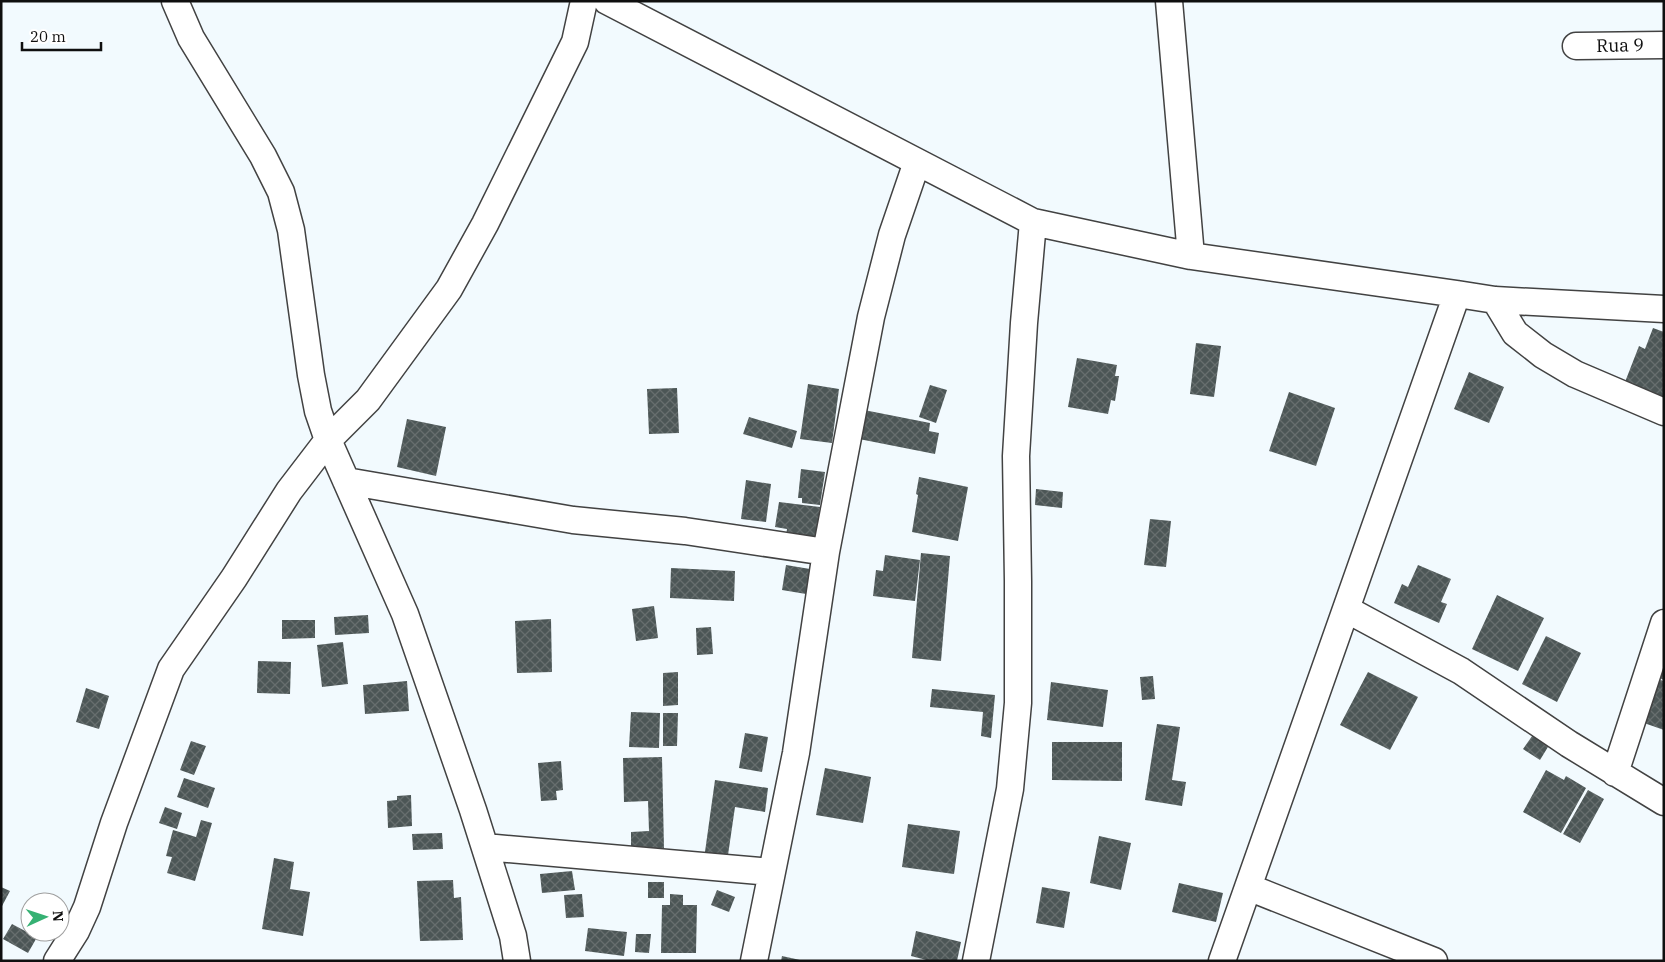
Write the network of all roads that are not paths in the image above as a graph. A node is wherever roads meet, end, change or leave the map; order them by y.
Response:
1 (175, 1) edge
2 (584, 1) edge
3 (607, 1) edge
4 (1169, 1) edge
5 (1664, 45) edge
6 (1576, 46) dead end
7 (916, 162) junction
8 (1033, 222) junction
9 (1191, 256) junction
10 (1457, 294) junction
11 (1495, 300) junction
12 (1664, 310) edge
13 (1664, 412) edge
14 (328, 440) junction
15 (346, 481) junction
16 (826, 552) junction
17 (1346, 609) junction
18 (1664, 623) edge
19 (1615, 773) junction
20 (1664, 802) edge
21 (485, 847) junction
22 (771, 872) junction
23 (1248, 887) junction
24 (57, 961) edge
25 (517, 961) edge
26 (754, 961) edge
27 (976, 961) edge
28 (1222, 961) edge
29 (1434, 961) edge

1 - 14 street
2 - 14 street
3 - 7 street
4 - 9 street
5 - 6 street, Rua 9
7 - 8 street
7 - 16 street
8 - 9 street
8 - 27 street
9 - 10 street
10 - 11 street
10 - 17 street
11 - 12 street
11 - 13 street
14 - 15 street
14 - 24 street
15 - 16 street
15 - 21 street
16 - 22 street
17 - 19 street
17 - 23 street
18 - 19 street
19 - 20 street
21 - 22 street
21 - 25 street
22 - 26 street
23 - 28 street
23 - 29 street

